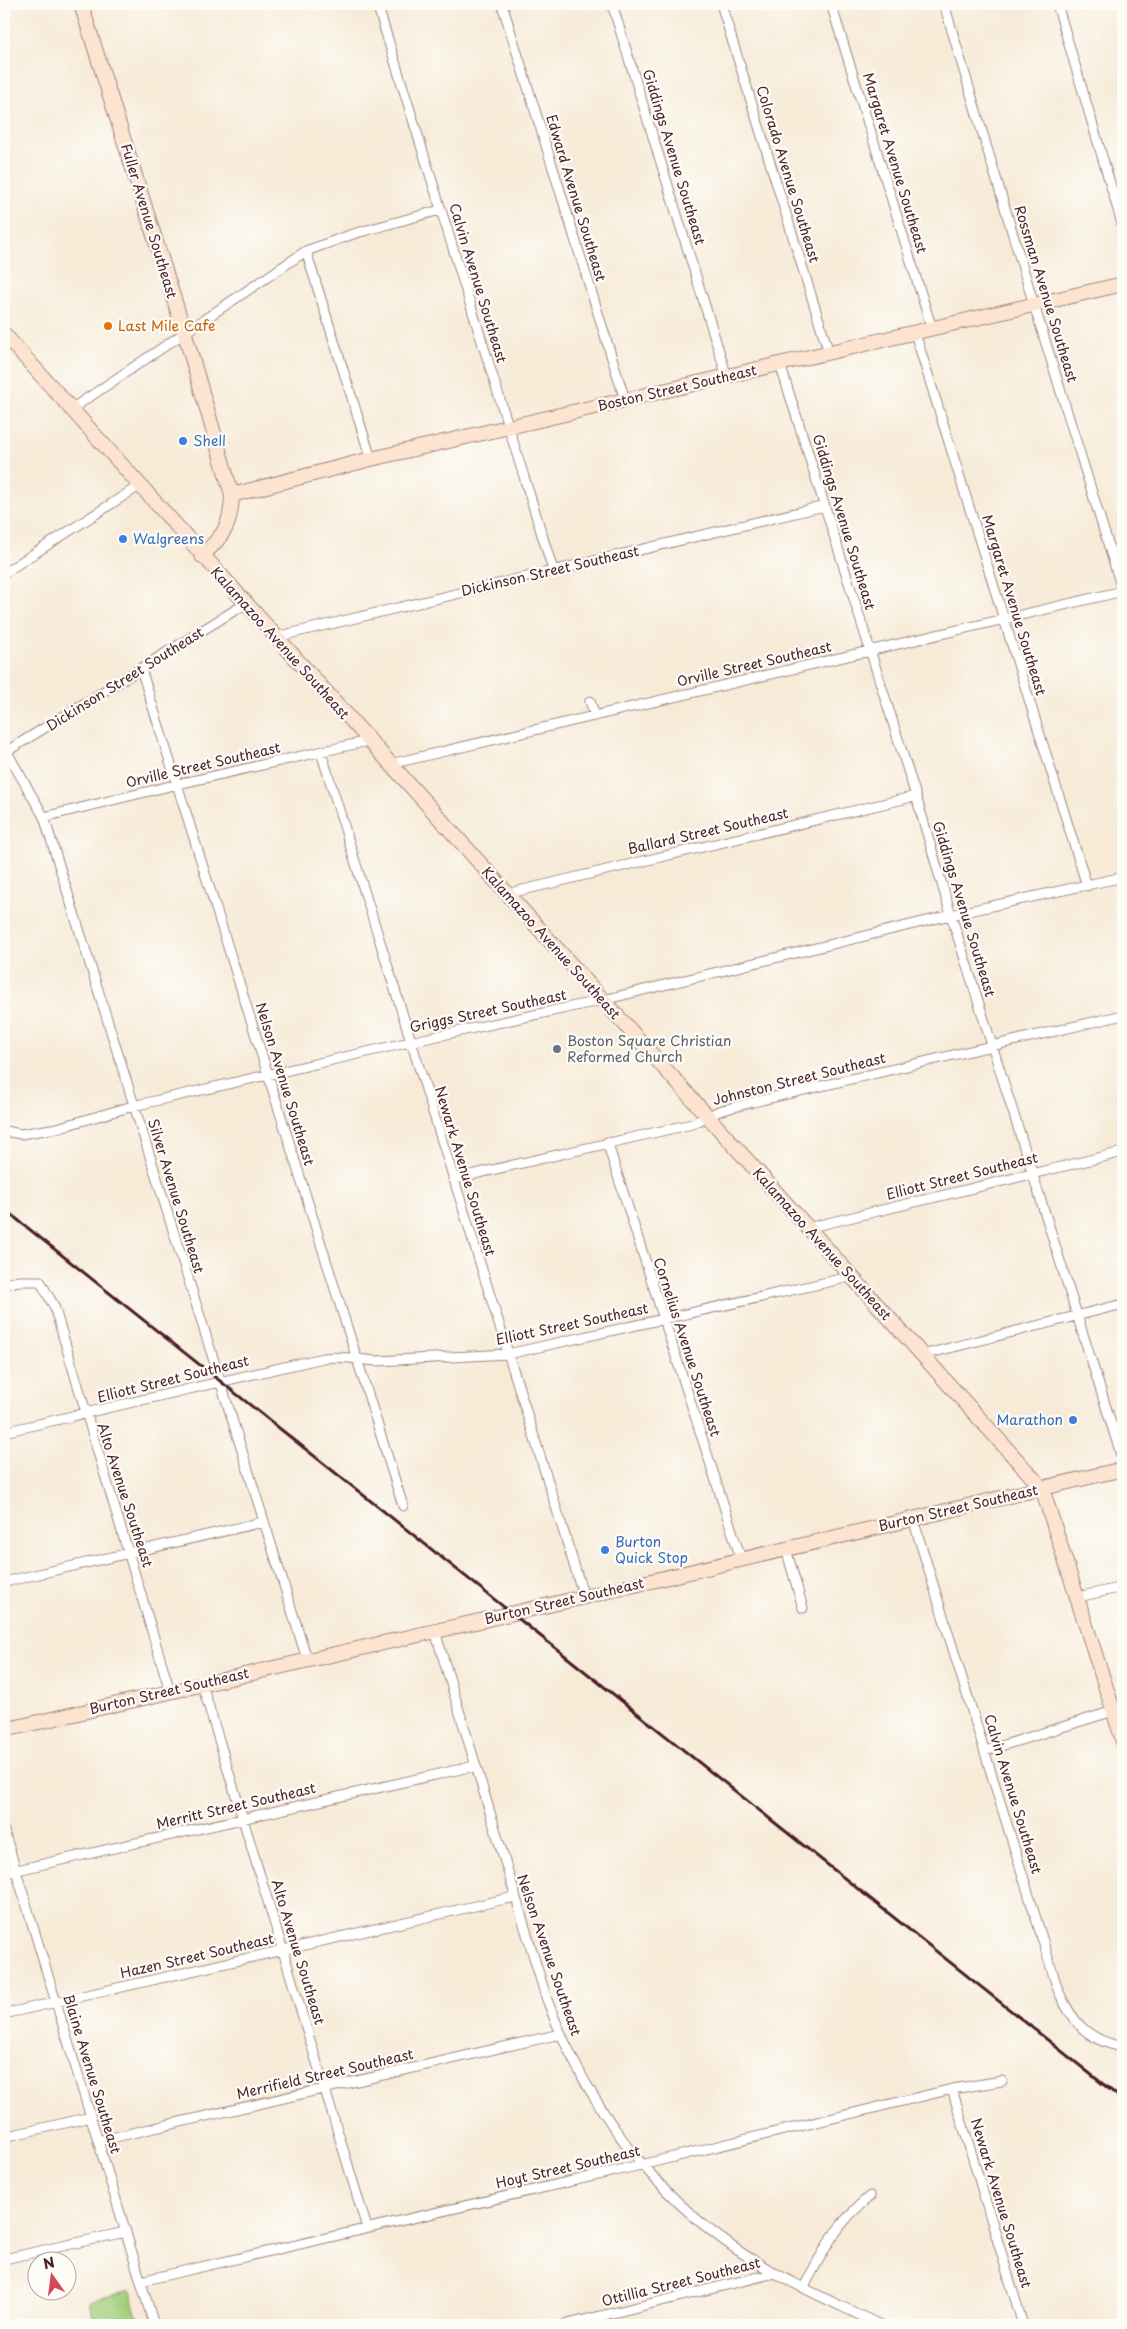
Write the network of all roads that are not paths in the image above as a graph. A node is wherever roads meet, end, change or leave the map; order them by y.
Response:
1 (81, 4) edge
2 (377, 4) edge
3 (502, 4) edge
4 (612, 4) edge
5 (721, 4) edge
6 (832, 4) edge
7 (944, 4) edge
8 (1057, 4) edge
9 (440, 210) junction
10 (1123, 227) edge
11 (306, 251) junction
12 (1123, 284) edge
13 (1034, 305) junction
14 (932, 329) junction
15 (915, 333) junction
16 (184, 334) junction
17 (5, 336) edge
18 (829, 352) junction
19 (780, 364) junction
20 (727, 376) junction
21 (625, 400) junction
22 (70, 410) junction
23 (508, 427) junction
24 (371, 459) junction
25 (139, 486) junction
26 (232, 495) junction
27 (824, 506) junction
28 (202, 556) junction
29 (553, 570) junction
30 (4, 574) edge
31 (1123, 591) edge
32 (245, 604) junction
33 (1004, 619) junction
34 (276, 637) junction
35 (870, 651) junction
36 (141, 670) junction
37 (590, 701) dead end
38 (595, 716) junction
39 (368, 741) junction
40 (5, 751) edge
41 (321, 752) junction
42 (390, 764) junction
43 (178, 784) junction
44 (916, 796) junction
45 (44, 817) junction
46 (1123, 877) edge
47 (1087, 886) junction
48 (506, 894) junction
49 (951, 915) junction
50 (603, 1000) junction
51 (1123, 1015) edge
52 (410, 1042) junction
53 (992, 1045) junction
54 (268, 1076) junction
55 (133, 1106) junction
56 (708, 1117) junction
57 (5, 1132) edge
58 (607, 1142) junction
59 (1123, 1152) edge
60 (1032, 1173) junction
61 (453, 1179) junction
62 (807, 1228) junction
63 (850, 1276) junction
64 (4, 1284) edge
65 (1123, 1304) edge
66 (1078, 1316) junction
67 (664, 1319) junction
68 (508, 1354) junction
69 (922, 1355) junction
70 (357, 1360) junction
71 (219, 1381) junction
72 (85, 1414) junction
73 (4, 1432) edge
74 (1123, 1461) edge
75 (1123, 1469) edge
76 (1042, 1488) junction
77 (403, 1506) dead end
78 (913, 1519) junction
79 (264, 1522) junction
80 (786, 1549) junction
81 (130, 1553) junction
82 (741, 1559) junction
83 (4, 1582) edge
84 (1123, 1587) edge
85 (584, 1597) junction
86 (1078, 1597) junction
87 (803, 1608) dead end
88 (435, 1631) junction
89 (307, 1659) junction
90 (202, 1684) junction
91 (170, 1691) junction
92 (1118, 1710) edge
93 (4, 1730) edge
94 (1123, 1741) edge
95 (985, 1751) junction
96 (474, 1766) junction
97 (243, 1818) junction
98 (4, 1831) edge
99 (16, 1871) junction
100 (4, 1874) edge
101 (514, 1897) junction
102 (283, 1950) junction
103 (55, 2002) junction
104 (4, 2014) edge
105 (560, 2034) junction
106 (1123, 2048) edge
107 (1002, 2081) dead end
108 (325, 2088) junction
109 (952, 2089) junction
110 (91, 2116) junction
111 (4, 2137) edge
112 (98, 2141) junction
113 (641, 2165) junction
114 (870, 2196) dead end
115 (367, 2228) junction
116 (125, 2232) junction
117 (4, 2259) edge
118 (775, 2273) junction
119 (141, 2281) junction
120 (804, 2287) junction
121 (154, 2325) edge
122 (564, 2325) edge
123 (880, 2325) edge
124 (1023, 2325) edge

1 - 16 main road, Fuller Avenue Southeast
2 - 9 street, Calvin Avenue Southeast
3 - 21 street, Edward Avenue Southeast
4 - 20 street, Giddings Avenue Southeast
5 - 18 street, Colorado Avenue Southeast
6 - 14 street, Margaret Avenue Southeast
7 - 13 street, Rossman Avenue Southeast
8 - 10 street
9 - 11 street
9 - 23 street, Calvin Avenue Southeast
11 - 16 street
11 - 24 street
12 - 13 main road, Boston Street Southeast
13 - 14 main road, Boston Street Southeast
13 - 31 street, Rossman Avenue Southeast
14 - 15 main road, Boston Street Southeast
15 - 18 main road, Boston Street Southeast
15 - 33 street, Margaret Avenue Southeast
16 - 22 street
16 - 26 main road, Fuller Avenue Southeast
17 - 22 main road, Kalamazoo Avenue Southeast
18 - 19 main road, Boston Street Southeast
19 - 20 main road, Boston Street Southeast
19 - 27 street, Giddings Avenue Southeast
20 - 21 main road, Boston Street Southeast
21 - 23 main road, Boston Street Southeast
22 - 25 main road, Kalamazoo Avenue Southeast
23 - 24 main road, Boston Street Southeast
23 - 29 street, Calvin Avenue Southeast
24 - 26 main road, Boston Street Southeast
25 - 28 main road, Kalamazoo Avenue Southeast
25 - 30 street
26 - 28 main road
27 - 29 street, Dickinson Street Southeast
27 - 35 street, Giddings Avenue Southeast
28 - 32 main road, Kalamazoo Avenue Southeast
29 - 34 street, Dickinson Street Southeast
31 - 33 street, Orville Street Southeast
32 - 34 main road, Kalamazoo Avenue Southeast
32 - 36 street, Dickinson Street Southeast
33 - 35 street, Orville Street Southeast
33 - 47 street, Margaret Avenue Southeast
34 - 39 main road, Kalamazoo Avenue Southeast
35 - 38 street, Orville Street Southeast
35 - 44 street, Giddings Avenue Southeast
36 - 40 street, Dickinson Street Southeast
36 - 43 street, Nelson Avenue Southeast
37 - 38 street
38 - 42 street, Orville Street Southeast
39 - 41 street, Orville Street Southeast
39 - 42 main road, Kalamazoo Avenue Southeast
40 - 45 street, Silver Avenue Southeast
41 - 43 street, Orville Street Southeast
41 - 52 street, Newark Avenue Southeast
42 - 48 main road, Kalamazoo Avenue Southeast
43 - 45 street, Orville Street Southeast
43 - 54 street, Nelson Avenue Southeast
44 - 48 street, Ballard Street Southeast
44 - 49 street, Giddings Avenue Southeast
45 - 55 street, Silver Avenue Southeast
46 - 47 street, Griggs Street Southeast
47 - 49 street, Griggs Street Southeast
48 - 50 main road, Kalamazoo Avenue Southeast
49 - 50 street, Griggs Street Southeast
49 - 53 street, Giddings Avenue Southeast
50 - 52 street, Griggs Street Southeast
50 - 56 main road, Kalamazoo Avenue Southeast
51 - 53 street, Johnston Street Southeast
52 - 54 street, Griggs Street Southeast
52 - 61 street, Newark Avenue Southeast
53 - 56 street, Johnston Street Southeast
53 - 60 street, Giddings Avenue Southeast
54 - 55 street, Griggs Street Southeast
54 - 70 street, Nelson Avenue Southeast
55 - 57 street, Griggs Street Southeast
55 - 71 street, Silver Avenue Southeast
56 - 58 street, Johnston Street Southeast
56 - 62 main road, Kalamazoo Avenue Southeast
58 - 61 street, Johnston Street Southeast
58 - 67 street, Cornelius Avenue Southeast
59 - 60 street, Elliott Street Southeast
60 - 62 street, Elliott Street Southeast
60 - 66 street, Giddings Avenue Southeast
61 - 68 street, Newark Avenue Southeast
62 - 63 main road, Kalamazoo Avenue Southeast
63 - 67 street, Elliott Street Southeast
63 - 69 main road, Kalamazoo Avenue Southeast
64 - 72 street, Alto Avenue Southeast
65 - 66 street
66 - 69 street
66 - 74 street, Giddings Avenue Southeast
67 - 68 street, Elliott Street Southeast
67 - 82 street, Cornelius Avenue Southeast
68 - 70 street, Elliott Street Southeast
68 - 85 street, Newark Avenue Southeast
69 - 76 main road, Kalamazoo Avenue Southeast
70 - 71 street, Elliott Street Southeast
70 - 77 street, Nelson Avenue Southeast
71 - 72 street, Elliott Street Southeast
71 - 79 street, Silver Avenue Southeast
72 - 73 street, Elliott Street Southeast
72 - 81 street, Alto Avenue Southeast
75 - 76 main road, Burton Street Southeast
76 - 78 main road, Burton Street Southeast
76 - 86 main road, Kalamazoo Avenue Southeast
78 - 80 main road, Burton Street Southeast
78 - 95 street, Calvin Avenue Southeast
79 - 81 street
79 - 89 street, Silver Avenue Southeast
80 - 82 main road, Burton Street Southeast
80 - 87 street
81 - 83 street
81 - 91 street, Alto Avenue Southeast
82 - 85 main road, Burton Street Southeast
84 - 86 street
85 - 88 main road, Burton Street Southeast
86 - 92 main road, Kalamazoo Avenue Southeast
88 - 89 main road, Burton Street Southeast
88 - 96 street, Nelson Avenue Southeast
89 - 90 main road, Burton Street Southeast
90 - 91 main road, Burton Street Southeast
90 - 97 street, Alto Avenue Southeast
91 - 93 main road, Burton Street Southeast
92 - 94 main road, Kalamazoo Avenue Southeast
92 - 95 street
95 - 106 street, Calvin Avenue Southeast
96 - 97 street, Merritt Street Southeast
96 - 101 street, Nelson Avenue Southeast
97 - 99 street, Merritt Street Southeast
97 - 102 street, Alto Avenue Southeast
98 - 99 street, Blaine Avenue Southeast
99 - 100 street, Merritt Street Southeast
99 - 103 street, Blaine Avenue Southeast
101 - 102 street, Hazen Street Southeast
101 - 105 street, Nelson Avenue Southeast
102 - 103 street, Hazen Street Southeast
102 - 108 street, Alto Avenue Southeast
103 - 104 street, Hazen Street Southeast
103 - 110 street, Blaine Avenue Southeast
105 - 108 street, Merrifield Street Southeast
105 - 113 street, Nelson Avenue Southeast
107 - 109 street, Hoyt Street Southeast
108 - 112 street, Merrifield Street Southeast
108 - 115 street, Alto Avenue Southeast
109 - 113 street, Hoyt Street Southeast
109 - 124 street, Newark Avenue Southeast
110 - 111 street
110 - 112 street, Blaine Avenue Southeast
112 - 116 street, Blaine Avenue Southeast
113 - 115 street, Hoyt Street Southeast
113 - 118 street, Nelson Avenue Southeast
114 - 120 street
115 - 119 street, Hoyt Street Southeast
116 - 117 street
116 - 119 street, Blaine Avenue Southeast
118 - 120 street, Nelson Avenue Southeast
118 - 122 street, Ottillia Street Southeast
119 - 121 street, Blaine Avenue Southeast
120 - 123 street, Nelson Avenue Southeast

